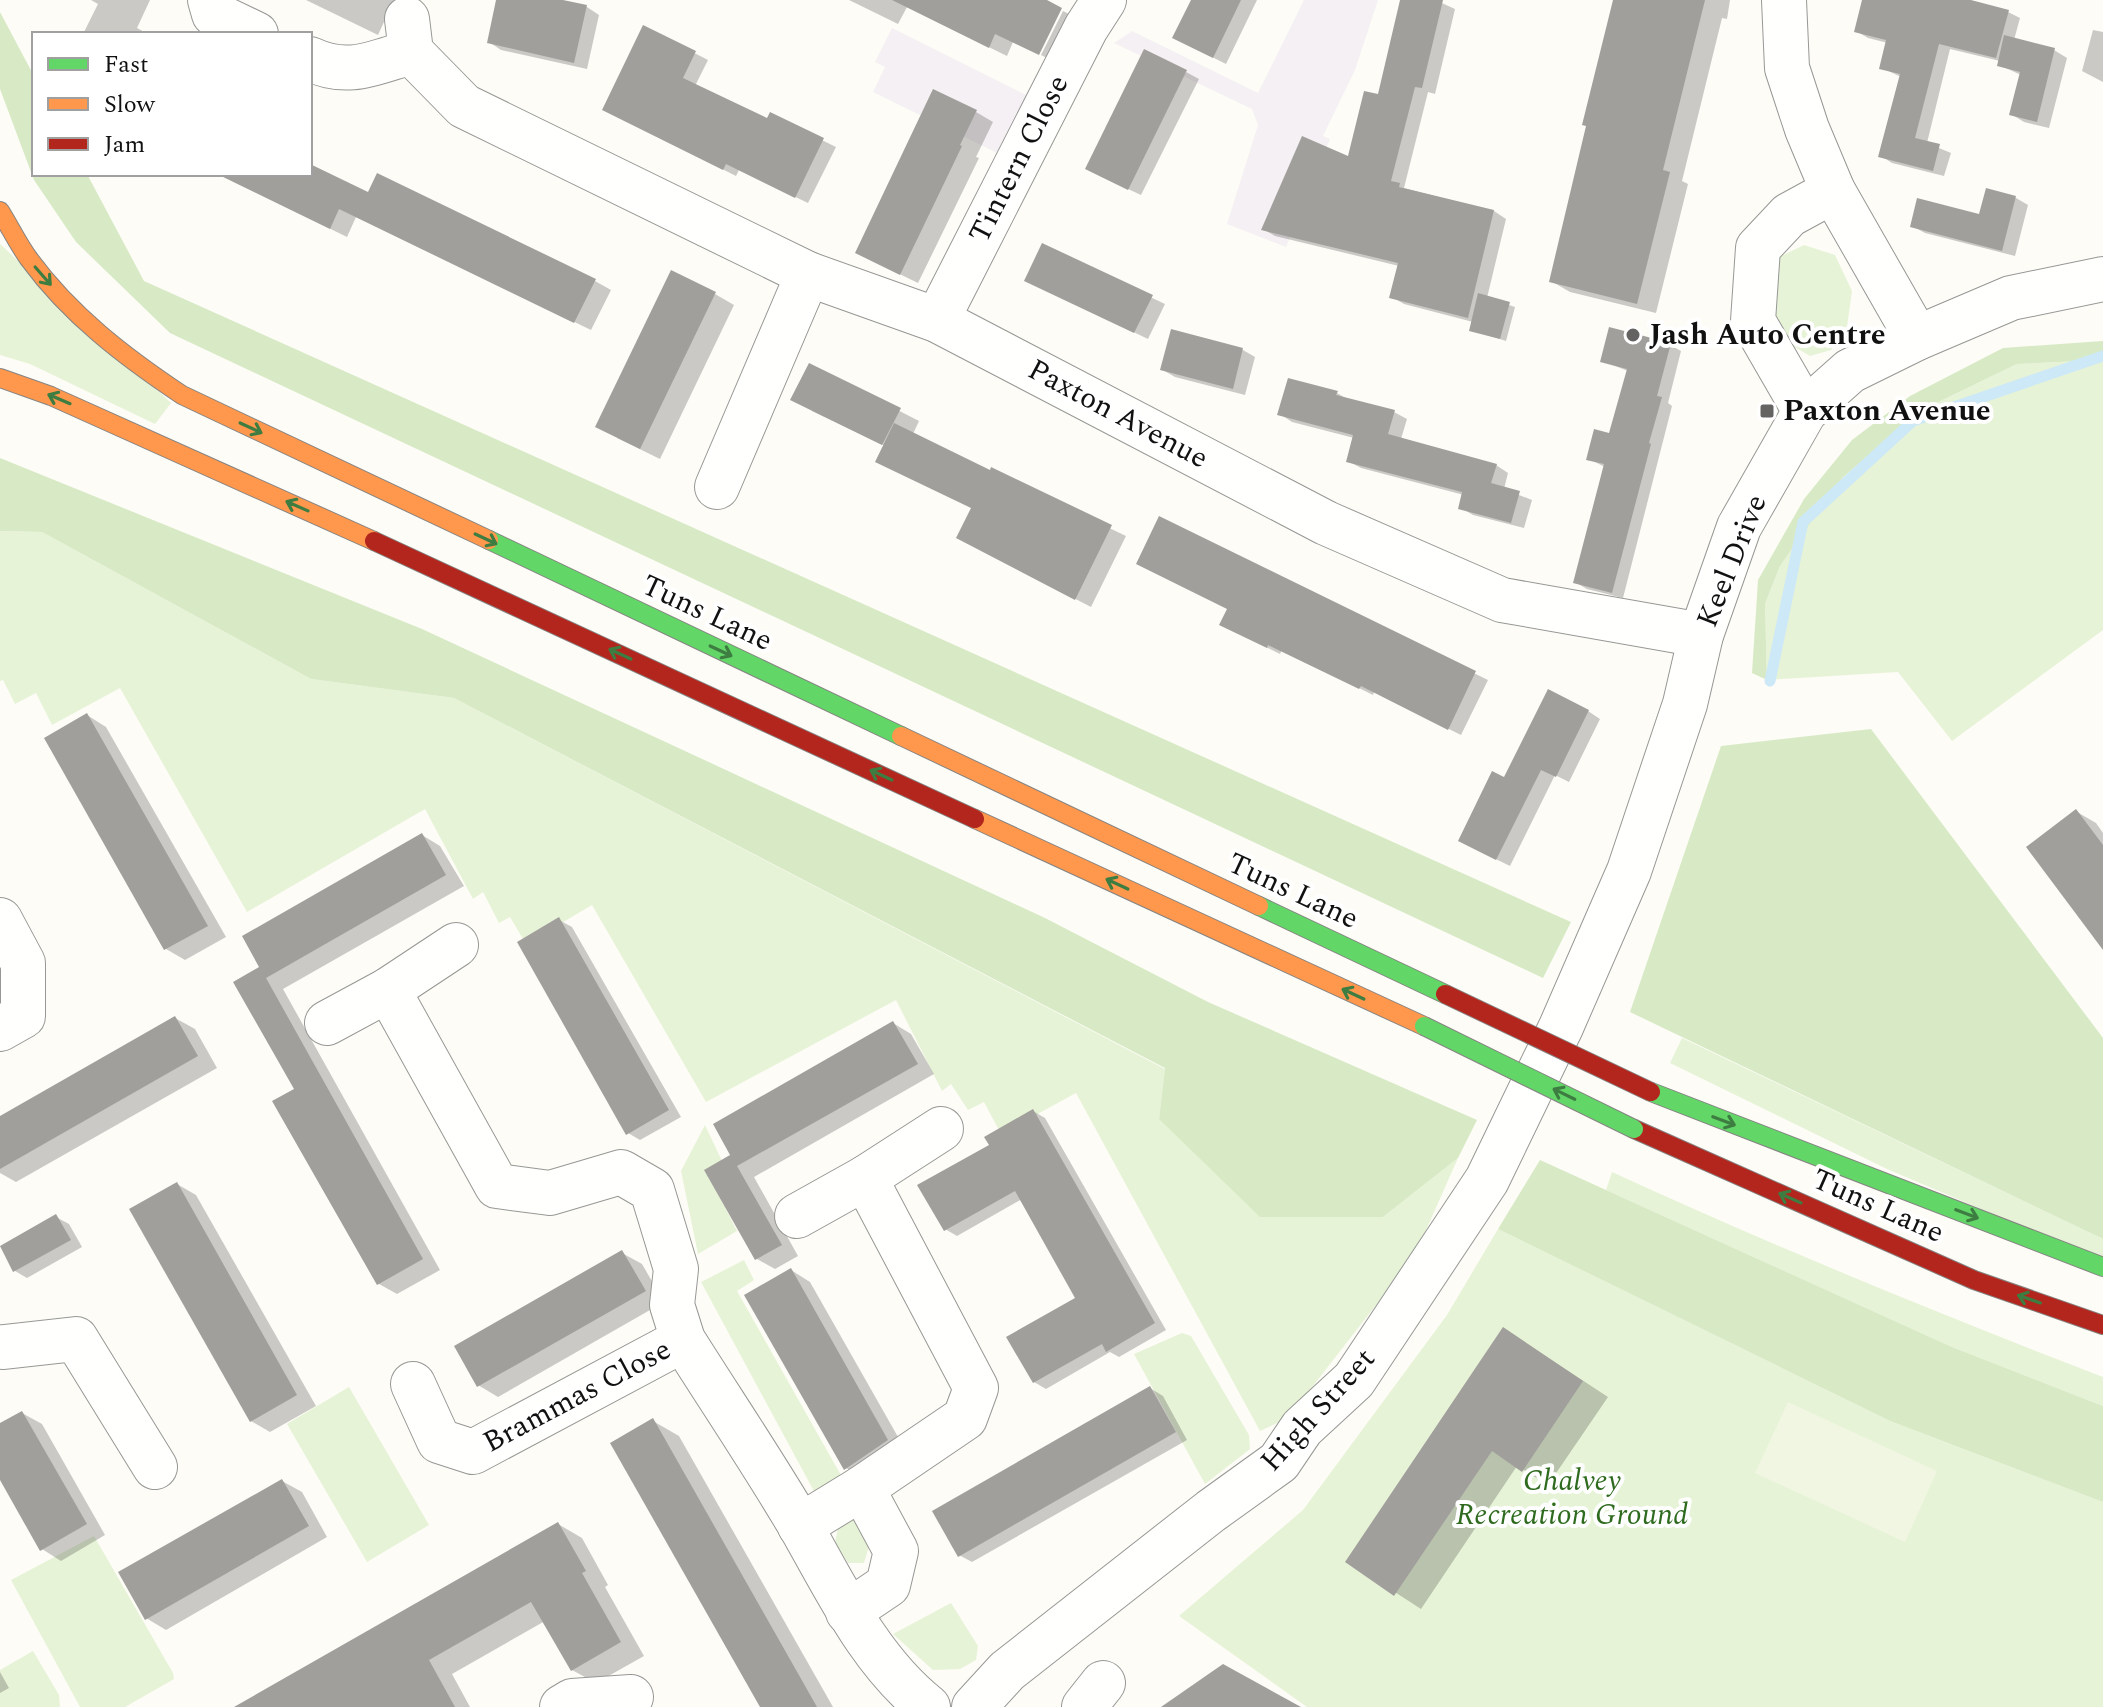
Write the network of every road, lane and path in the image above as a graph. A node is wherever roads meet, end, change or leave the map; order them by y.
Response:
1 (210, 0) edge
2 (1104, 0) edge
3 (1784, 0) edge
4 (252, 32) edge
5 (312, 60) edge
6 (1833, 191) junction
7 (0, 211) edge
8 (808, 274) junction
9 (2103, 279) edge
10 (937, 320) junction
11 (1917, 338) junction
12 (0, 378) edge
13 (1805, 411) junction
14 (717, 487) dead end
15 (1701, 635) junction
16 (0, 920) edge
17 (456, 945) dead end
18 (388, 990) junction
19 (327, 1023) dead end
20 (1561, 1027) joint
21 (0, 1029) edge
22 (941, 1129) dead end
23 (865, 1178) junction
24 (797, 1216) dead end
25 (2103, 1267) edge
26 (2103, 1325) edge
27 (683, 1340) junction
28 (1, 1343) edge
29 (413, 1384) dead end
30 (155, 1467) dead end
31 (862, 1488) junction
32 (800, 1526) junction
33 (848, 1612) junction
34 (631, 1697) dead end
35 (562, 1707) edge
36 (928, 1707) edge
37 (974, 1707) edge

1 - 4 street
2 - 10 street, Tintern Close
3 - 6 street
5 - 8 street, Paxton Avenue
6 - 11 street
6 - 13 street
7 -> 25 main road, Tuns Lane, bridge
8 - 10 street, Paxton Avenue
8 - 14 street
9 - 11 street, Keel Drive
10 - 15 street, Paxton Avenue
11 - 13 street, Keel Drive
26 -> 12 main road, Tuns Lane, bridge
13 - 15 street, Keel Drive
15 - 20 street, Keel Drive
16 - 21 street
17 - 18 street
18 - 19 street
18 - 27 street
20 - 37 street, High Street
22 - 23 street
23 - 24 street
23 - 31 street
27 - 29 street, Brammas Close
27 - 32 street
28 - 30 street
31 - 32 street
31 - 33 street
32 - 33 street
33 - 36 street
34 - 35 street

